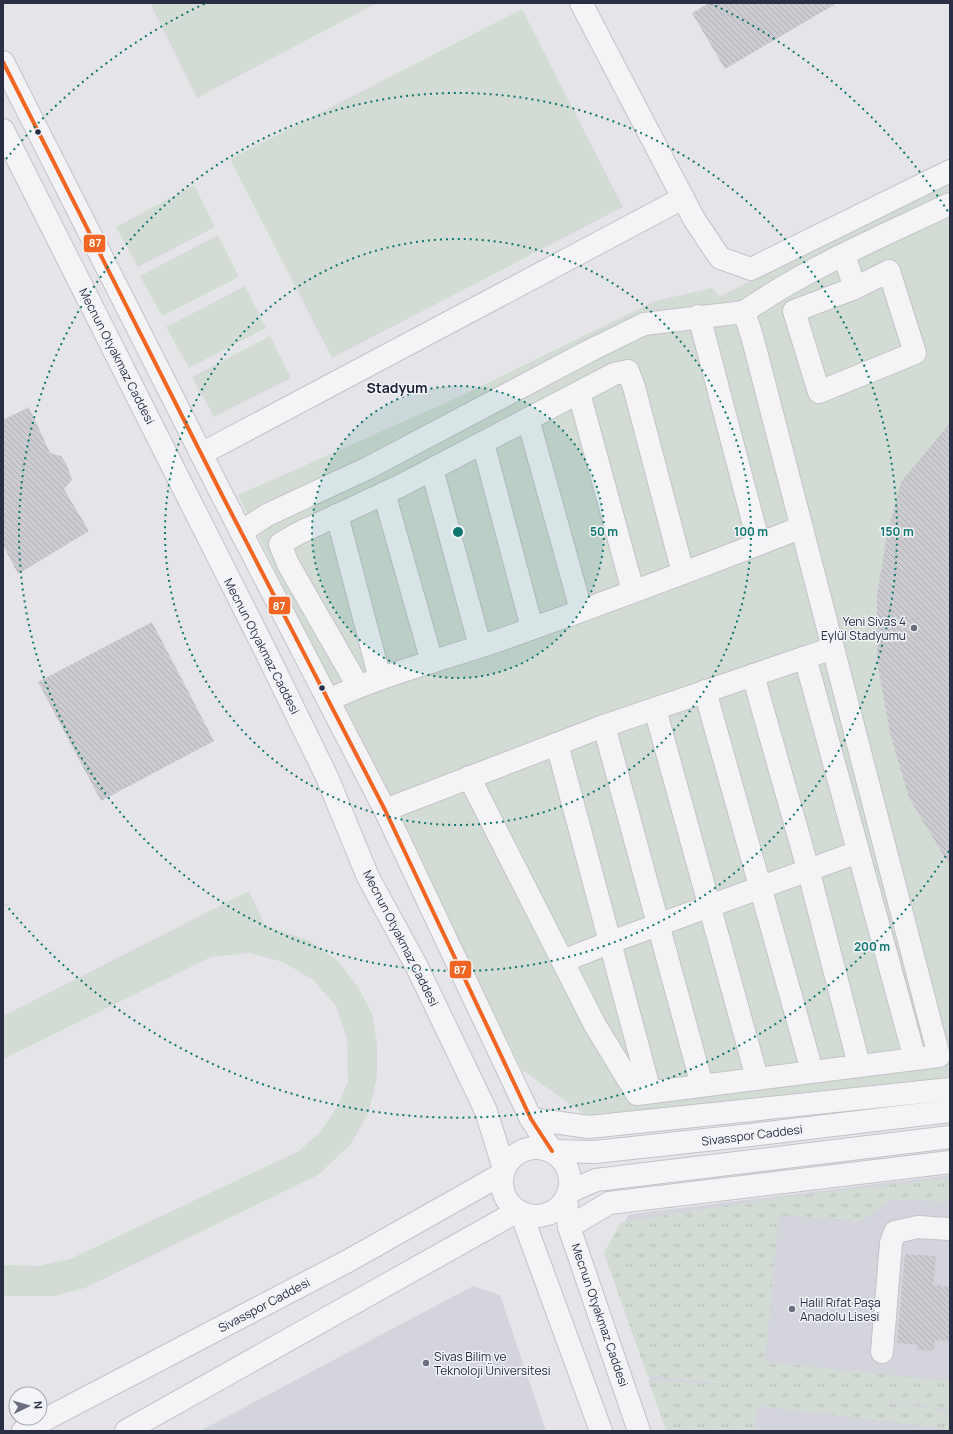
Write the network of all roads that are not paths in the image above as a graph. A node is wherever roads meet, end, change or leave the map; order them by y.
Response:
1 (581, 3) edge
2 (3, 62) edge
3 (3, 130) edge
4 (950, 171) edge
5 (683, 198) junction
6 (950, 204) edge
7 (844, 255) junction
8 (855, 288) junction
9 (744, 312) junction
10 (699, 316) junction
11 (579, 393) junction
12 (528, 419) junction
13 (483, 443) junction
14 (201, 454) junction
15 (432, 469) junction
16 (384, 493) junction
17 (337, 515) junction
18 (802, 527) junction
19 (241, 532) junction
20 (759, 544) junction
21 (683, 573) junction
22 (633, 591) junction
23 (581, 610) junction
24 (532, 628) junction
25 (480, 646) junction
26 (833, 648) junction
27 (805, 657) junction
28 (432, 662) junction
29 (753, 675) junction
30 (380, 679) junction
31 (358, 686) junction
32 (704, 691) junction
33 (329, 700) junction
34 (656, 709) junction
35 (604, 726) junction
36 (557, 744) junction
37 (469, 777) junction
38 (385, 810) junction
39 (858, 852) junction
40 (808, 869) junction
41 (759, 887) junction
42 (709, 905) junction
43 (659, 924) junction
44 (611, 942) junction
45 (563, 961) junction
46 (915, 1059) junction
47 (859, 1065) junction
48 (812, 1071) junction
49 (757, 1078) junction
50 (702, 1085) junction
51 (950, 1089) edge
52 (650, 1092) junction
53 (950, 1111) edge
54 (532, 1119) junction
55 (950, 1137) edge
56 (553, 1151) junction
57 (950, 1162) edge
58 (503, 1172) junction
59 (568, 1195) junction
60 (521, 1213) junction
61 (569, 1227) junction
62 (950, 1229) edge
63 (882, 1352) dead end
64 (23, 1431) edge
65 (126, 1431) edge
66 (601, 1431) edge
67 (639, 1431) edge

1 - 5 street
2 - 14 street
3 - 58 street, Mecnun Otyakmaz Caddesi
4 - 5 street
5 - 14 street
6 - 7 street
7 - 8 street
7 - 9 street
8 - 8 street
9 - 10 street
9 - 18 street
10 - 19 street
10 - 20 street
11 - 12 street
11 - 21 street
11 - 22 street
12 - 13 street
12 - 23 street
13 - 15 street
13 - 24 street
14 - 19 street
15 - 16 street
15 - 25 street
16 - 17 street
16 - 28 street
17 - 30 street
17 - 31 street
18 - 20 street
18 - 26 street
19 - 33 street
20 - 21 street
21 - 22 street
22 - 23 street
23 - 24 street
24 - 25 street
25 - 28 street
26 - 27 street
26 - 46 street
27 - 29 street
27 - 39 street
28 - 30 street
29 - 32 street
29 - 40 street
30 - 31 street
31 - 33 street
32 - 34 street
32 - 41 street
33 - 38 street
34 - 35 street
34 - 42 street
35 - 36 street
35 - 43 street
36 - 37 street
36 - 44 street
37 - 38 street
37 - 45 street
38 - 54 street
39 - 40 street
39 - 46 street
40 - 41 street
40 - 47 street
41 - 42 street
41 - 48 street
42 - 43 street
42 - 49 street
43 - 44 street
43 - 50 street
44 - 45 street
44 - 52 street
45 - 52 street
46 - 47 street
47 - 48 street
48 - 49 street
49 - 50 street
50 - 52 street
51 - 54 street
53 - 56 street, Sivasspor Caddesi
54 - 56 street
55 - 59 street
56 - 58 street
56 - 59 street
57 - 61 street
58 - 60 street
58 - 64 street, Sivasspor Caddesi
59 - 60 street
59 - 61 street, Mecnun Otyakmaz Caddesi
60 - 65 street
60 - 66 street
61 - 67 street, Mecnun Otyakmaz Caddesi
62 - 63 street

